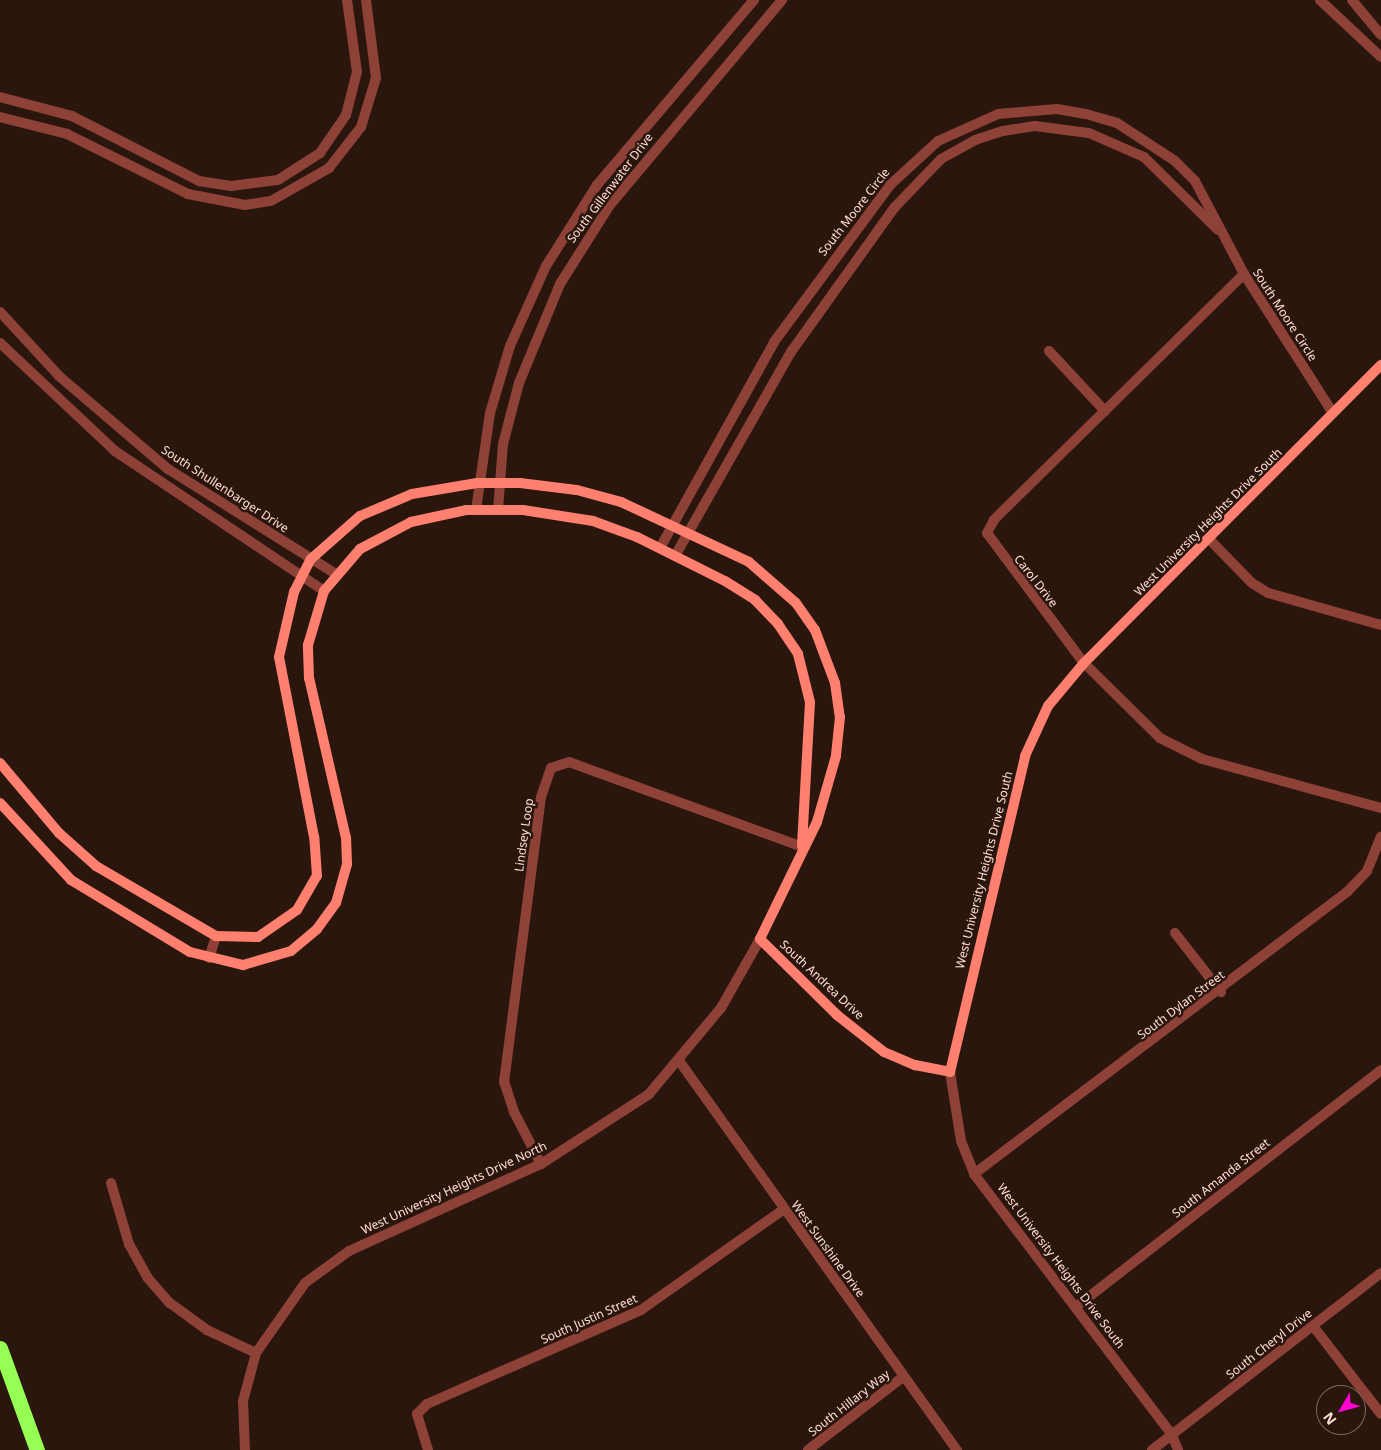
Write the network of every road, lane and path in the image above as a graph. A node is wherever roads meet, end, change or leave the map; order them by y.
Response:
1 (347, 0) edge
2 (366, 0) edge
3 (754, 0) edge
4 (782, 0) edge
5 (1320, 0) edge
6 (1352, 0) edge
7 (1381, 35) edge
8 (1381, 57) edge
9 (0, 97) edge
10 (0, 117) edge
11 (1218, 230) junction
12 (1244, 274) junction
13 (0, 312) edge
14 (0, 343) edge
15 (1049, 351) dead end
16 (1381, 365) edge
17 (1105, 412) junction
18 (1333, 413) junction
19 (477, 483) junction
20 (500, 483) junction
21 (476, 510) junction
22 (498, 510) junction
23 (673, 525) junction
24 (688, 532) junction
25 (1210, 540) junction
26 (660, 548) junction
27 (675, 556) junction
28 (311, 559) junction
29 (336, 574) junction
30 (302, 577) junction
31 (324, 591) junction
32 (1381, 625) edge
33 (1084, 663) junction
34 (0, 763) edge
35 (0, 803) edge
36 (1381, 808) edge
37 (1381, 837) edge
38 (802, 847) junction
39 (1176, 933) dead end
40 (216, 936) junction
41 (760, 939) junction
42 (210, 958) junction
43 (1221, 992) junction
44 (680, 1062) junction
45 (1381, 1070) edge
46 (950, 1072) junction
47 (541, 1164) junction
48 (974, 1174) junction
49 (111, 1183) dead end
50 (784, 1209) junction
51 (1381, 1273) edge
52 (1077, 1306) junction
53 (1313, 1326) junction
54 (0, 1348) edge
55 (256, 1353) junction
56 (904, 1376) junction
57 (1381, 1414) edge
58 (1172, 1435) junction
59 (37, 1450) edge
60 (245, 1450) edge
61 (428, 1450) edge
62 (808, 1450) edge
63 (957, 1450) edge
64 (1152, 1450) edge
65 (1178, 1450) edge

1 - 9 street
2 - 10 street
3 - 19 street, South Gillenwater Drive
4 - 20 street, South Gillenwater Drive
5 - 8 street
6 - 7 street
11 - 12 street, South Moore Circle
11 - 23 street, South Moore Circle
11 - 24 street, South Moore Circle
12 - 17 street, Carol Drive
12 - 18 street, South Moore Circle
13 - 28 street, South Shullenbarger Drive
14 - 30 street
15 - 17 street
16 - 18 street, West University Heights Drive South
17 - 33 street, Carol Drive
18 - 25 street, West University Heights Drive South
19 - 20 street, West University Heights Drive North
19 - 21 street, South Gillenwater Drive
19 - 28 street, West University Heights Drive North
20 - 22 street, South Gillenwater Drive
20 - 23 street, West University Heights Drive North
21 - 22 street, West University Heights Drive North
21 - 29 street, West University Heights Drive North
22 - 26 street, West University Heights Drive North
23 - 24 street, West University Heights Drive North
23 - 26 street, South Moore Circle
24 - 27 street, South Moore Circle
24 - 38 street, West University Heights Drive North
25 - 32 street
25 - 33 street, West University Heights Drive South
26 - 27 street, West University Heights Drive North
27 - 38 street, West University Heights Drive North
28 - 29 street, South Shullenbarger Drive
28 - 30 street, West University Heights Drive North
29 - 31 street, West University Heights Drive North
30 - 31 street
30 - 40 street, West University Heights Drive North
31 - 42 street, West University Heights Drive North
33 - 36 street, Carol Drive
33 - 46 street, West University Heights Drive South
34 - 40 street, West University Heights Drive North
35 - 42 street, West University Heights Drive North
37 - 43 street, South Dylan Street
38 - 41 street, West University Heights Drive North
38 - 47 street, Lindsey Loop
39 - 43 street
40 - 42 street
41 - 44 street, West University Heights Drive North
41 - 46 street, South Andrea Drive
43 - 48 street, South Dylan Street
44 - 47 street, West University Heights Drive North
44 - 50 street, West Sunshine Drive
45 - 52 street, South Amanda Street
46 - 48 street, West University Heights Drive South
47 - 55 street, West University Heights Drive North
48 - 52 street, West University Heights Drive South
49 - 55 street
50 - 56 street, West Sunshine Drive
50 - 61 street, South Justin Street
51 - 53 street, South Cheryl Drive
52 - 58 street, West University Heights Drive South
53 - 57 street
53 - 58 street, South Cheryl Drive
54 - 59 highway
55 - 60 street, West University Heights Drive North
56 - 62 street, South Hillary Way
56 - 63 street, West Sunshine Drive
58 - 64 street, South Cheryl Drive
58 - 65 street, West University Heights Drive South

